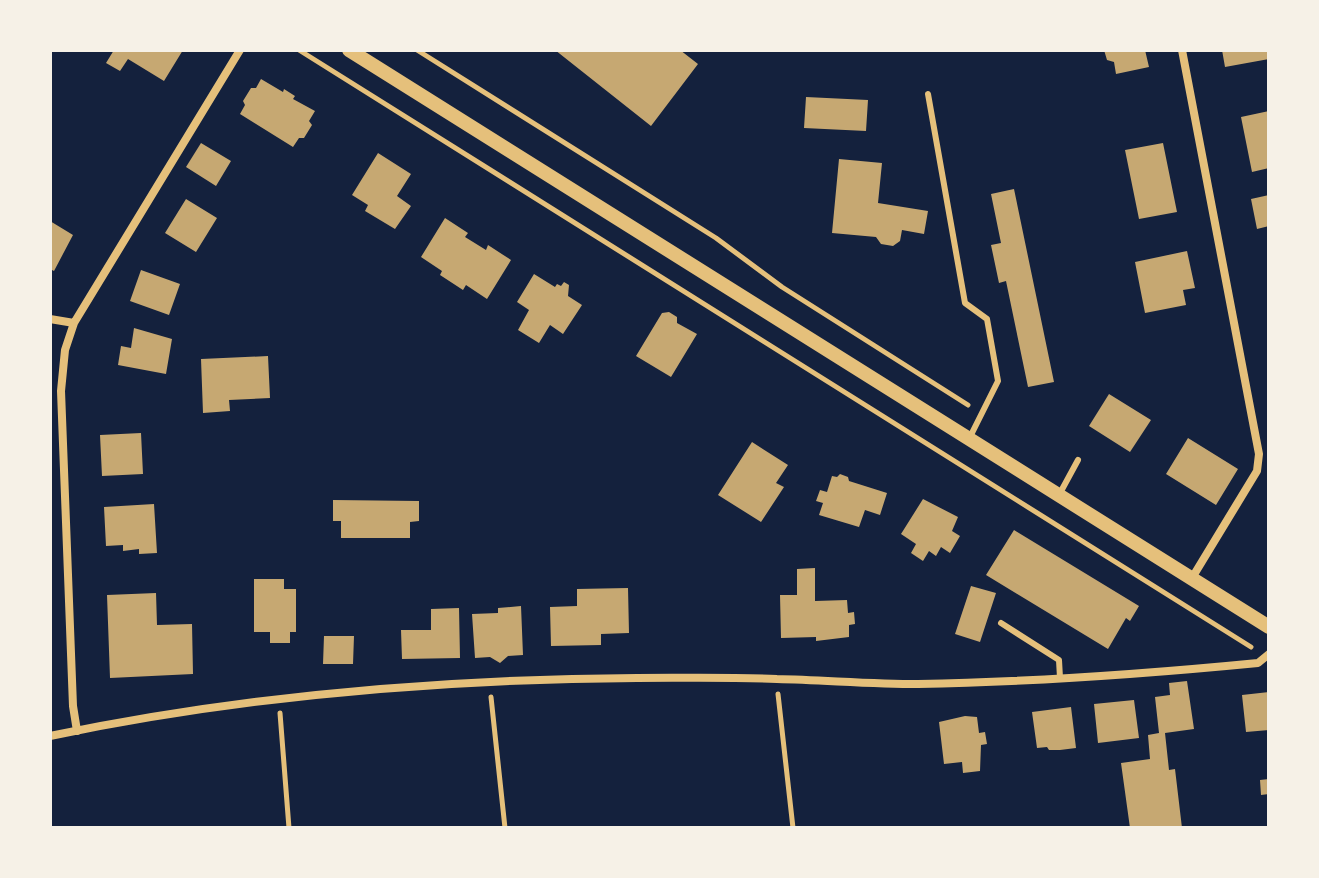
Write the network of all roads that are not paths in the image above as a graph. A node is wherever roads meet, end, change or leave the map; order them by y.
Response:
1 (240, 50) edge
2 (349, 50) edge
3 (1182, 50) edge
4 (928, 94) dead end
5 (50, 319) edge
6 (74, 323) junction
7 (969, 439) junction
8 (1078, 460) dead end
9 (1059, 495) junction
10 (1192, 578) junction
11 (1001, 623) dead end
12 (1269, 627) edge
13 (1268, 656) edge
14 (1060, 678) junction
15 (77, 731) junction
16 (50, 736) edge

1 - 6 street
2 - 7 street
3 - 10 street
4 - 7 lane
5 - 6 street
6 - 15 street
7 - 9 street
8 - 9 lane
9 - 10 street
10 - 12 street
11 - 14 lane
13 - 14 street
14 - 15 street
15 - 16 street

